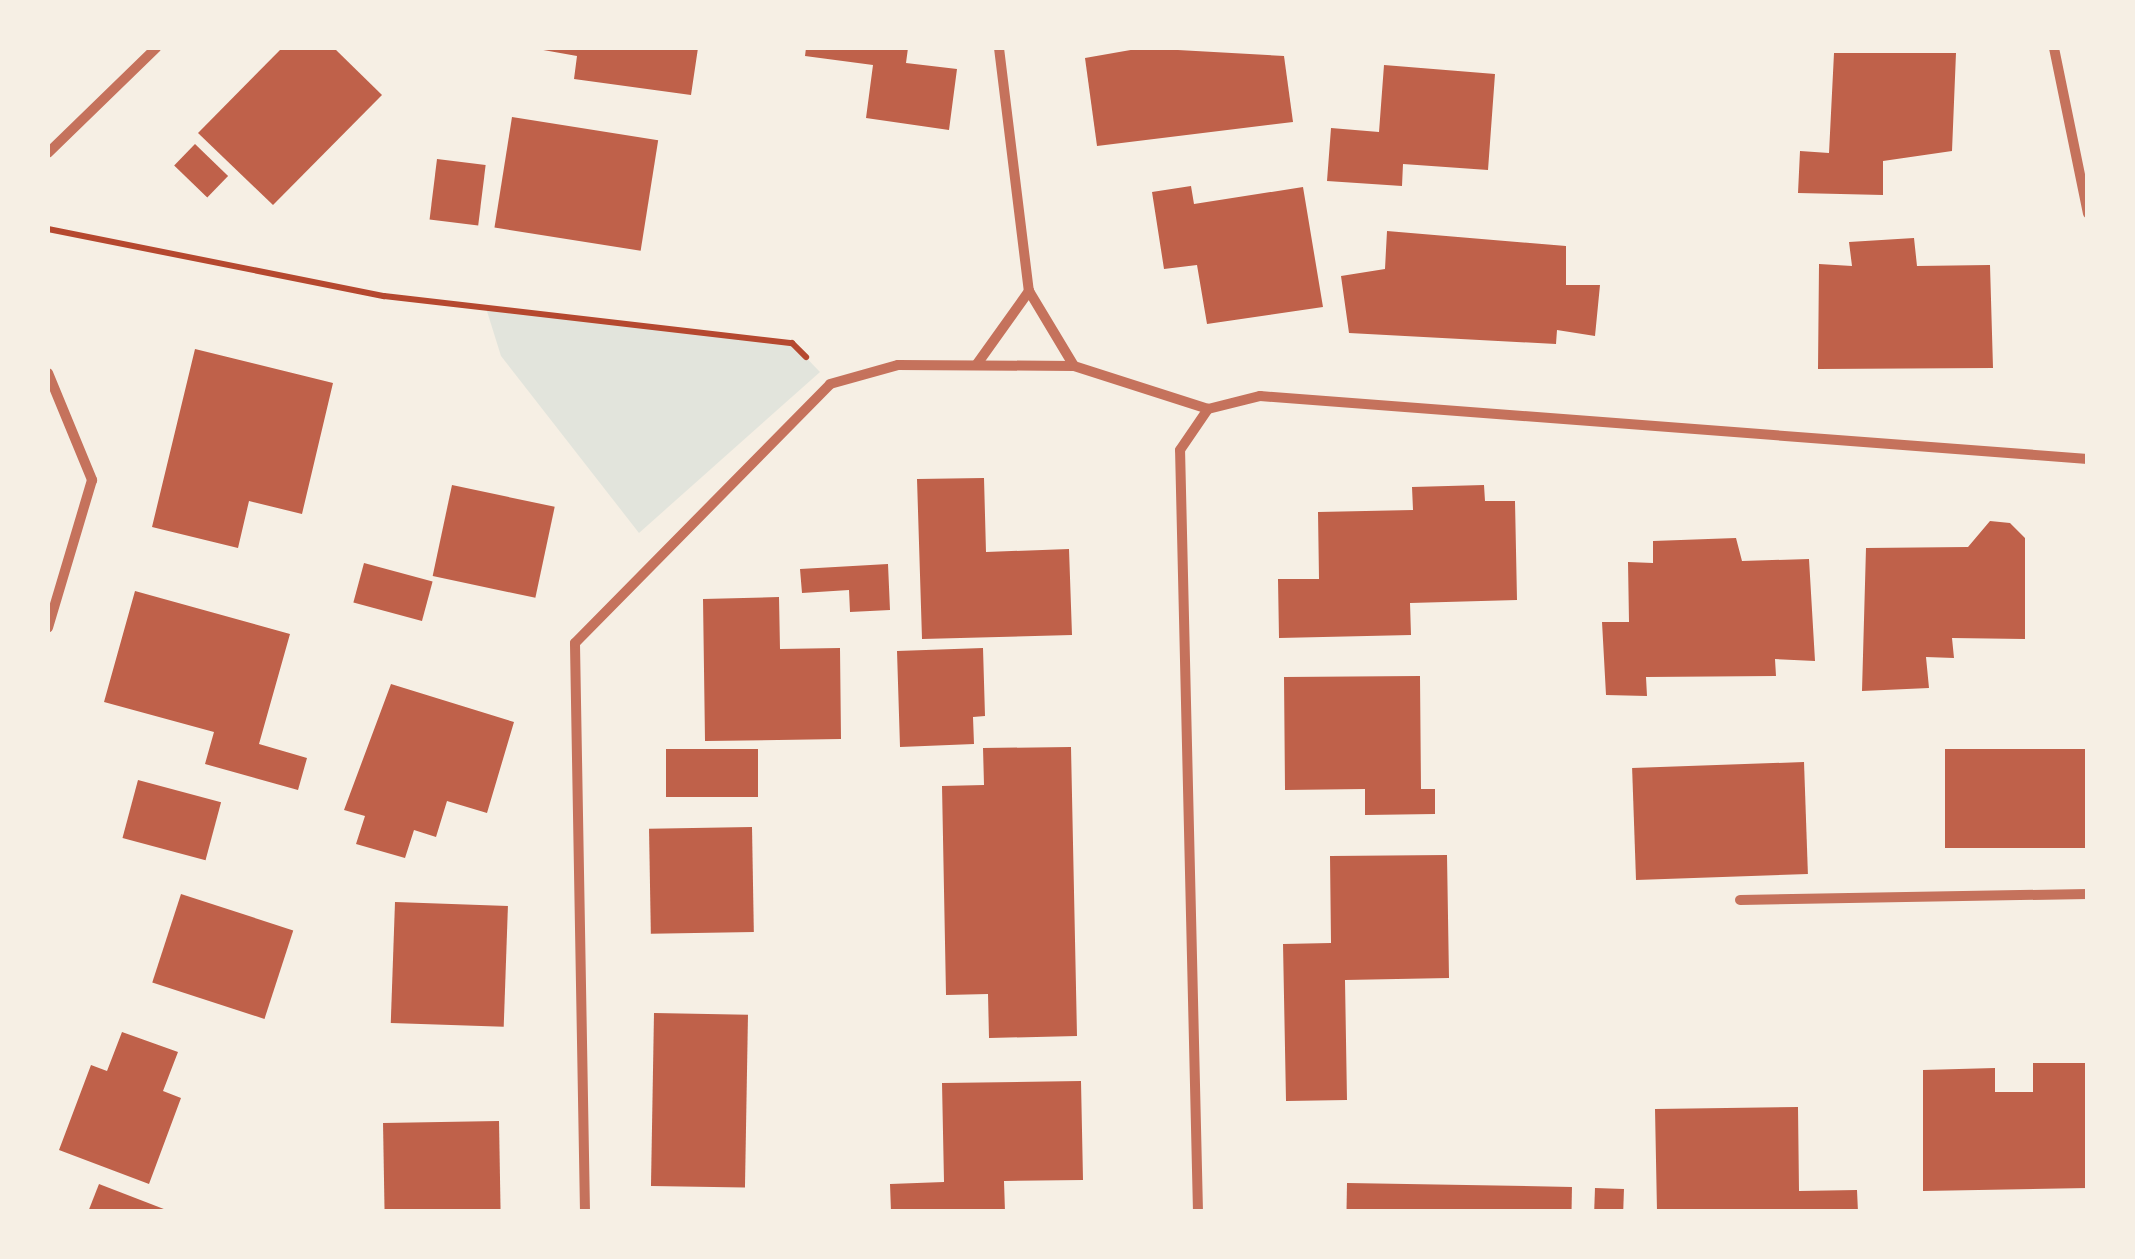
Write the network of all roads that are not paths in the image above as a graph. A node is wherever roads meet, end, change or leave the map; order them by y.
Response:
1 (156, 48) edge
2 (999, 48) edge
3 (2054, 48) edge
4 (48, 154) edge
5 (2088, 214) edge
6 (1029, 291) junction
7 (976, 364) junction
8 (1074, 366) junction
9 (48, 373) edge
10 (1208, 410) junction
11 (2088, 459) edge
12 (48, 628) edge
13 (2088, 894) edge
14 (1740, 900) dead end
15 (585, 1212) edge
16 (1198, 1212) edge

1 - 4 street
2 - 6 street
3 - 5 street
6 - 7 street
6 - 8 street
7 - 8 street
7 - 15 street
8 - 10 street
9 - 12 street
10 - 11 street
10 - 16 street
13 - 14 street

